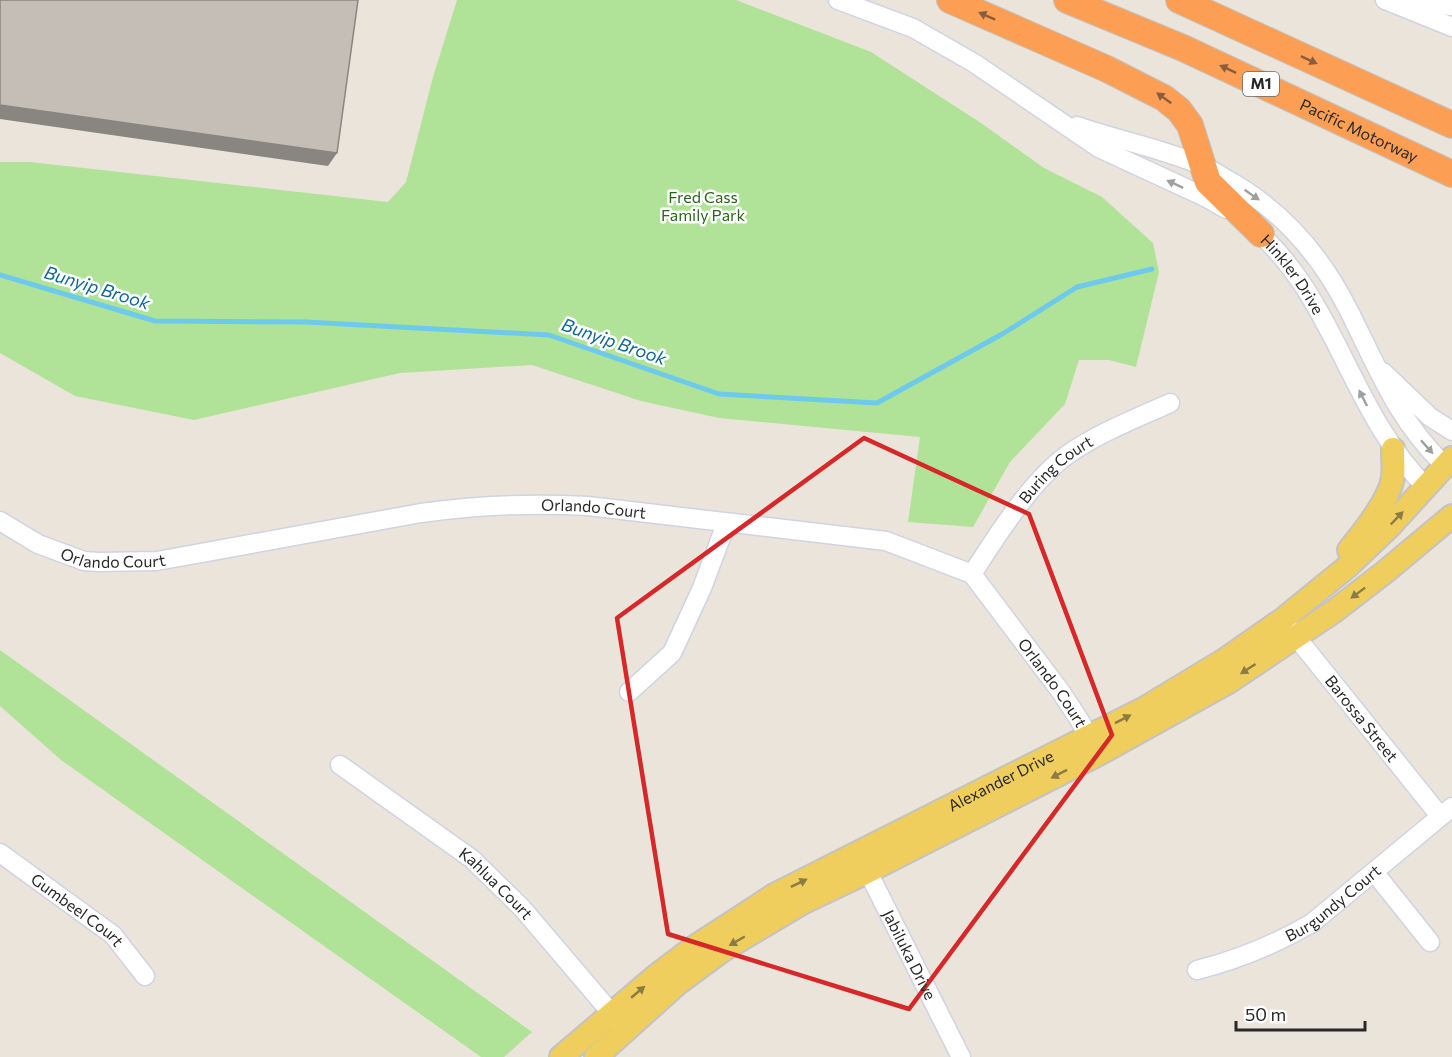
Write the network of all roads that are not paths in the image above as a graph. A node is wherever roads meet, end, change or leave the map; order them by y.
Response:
1 (838, 0) edge
2 (950, 0) edge
3 (1067, 0) edge
4 (1179, 0) edge
5 (1385, 0) edge
6 (1399, 0) edge
7 (1452, 6) edge
8 (1452, 27) edge
9 (1058, 120) junction
10 (1452, 125) edge
11 (1202, 165) junction
12 (1452, 174) edge
13 (1261, 234) junction
14 (1373, 363) junction
15 (1170, 404) dead end
16 (1452, 431) edge
17 (1393, 449) junction
18 (1450, 466) edge
19 (1426, 487) junction
20 (1452, 509) edge
21 (1452, 516) edge
22 (0, 521) edge
23 (726, 524) junction
24 (972, 574) junction
25 (1300, 606) junction
26 (1289, 628) junction
27 (629, 692) dead end
28 (1093, 746) junction
29 (340, 765) dead end
30 (1446, 811) edge
31 (0, 853) edge
32 (863, 863) junction
33 (1374, 872) junction
34 (1430, 942) dead end
35 (1197, 970) dead end
36 (145, 976) dead end
37 (612, 1013) junction
38 (627, 1030) junction
39 (561, 1057) edge
40 (596, 1057) edge
41 (961, 1057) edge

1 - 9 street, Hinkler Drive
11 -> 2 highway
12 -> 3 highway, Pacific Motorway / M1
4 -> 10 highway, M1
5 - 8 street
6 - 7 street
9 - 11 street, Hinkler Drive
13 -> 9 street, Hinkler Drive
11 - 13 highway
11 -> 14 street, Hinkler Drive
17 -> 13 street, Hinkler Drive
14 - 16 street
14 -> 18 street, Hinkler Drive
15 - 24 street, Buring Court
17 - 19 street, Hinkler Drive
17 - 25 main road
18 - 19 main road, Alexander Drive
19 - 20 main road, Hinkler Drive
25 -> 19 main road, Alexander Drive
21 -> 26 main road, Alexander Drive
22 - 23 street, Orlando Court
23 - 24 street, Orlando Court
23 - 27 street
24 - 28 street, Orlando Court
25 - 26 main road, Alexander Drive
26 - 28 main road, Alexander Drive
26 - 30 street, Barossa Street
28 - 32 main road, Alexander Drive
29 - 37 street, Kahlua Court
30 - 33 street, Burgundy Court
31 - 36 street, Gumbeel Court
37 -> 32 main road, Alexander Drive
32 -> 38 main road, Alexander Drive
32 - 41 street, Jabiluka Drive
33 - 34 street
33 - 35 street, Burgundy Court
37 - 38 street, Kahlua Court
37 - 39 main road, Alexander Drive
38 - 40 main road, Alexander Drive

